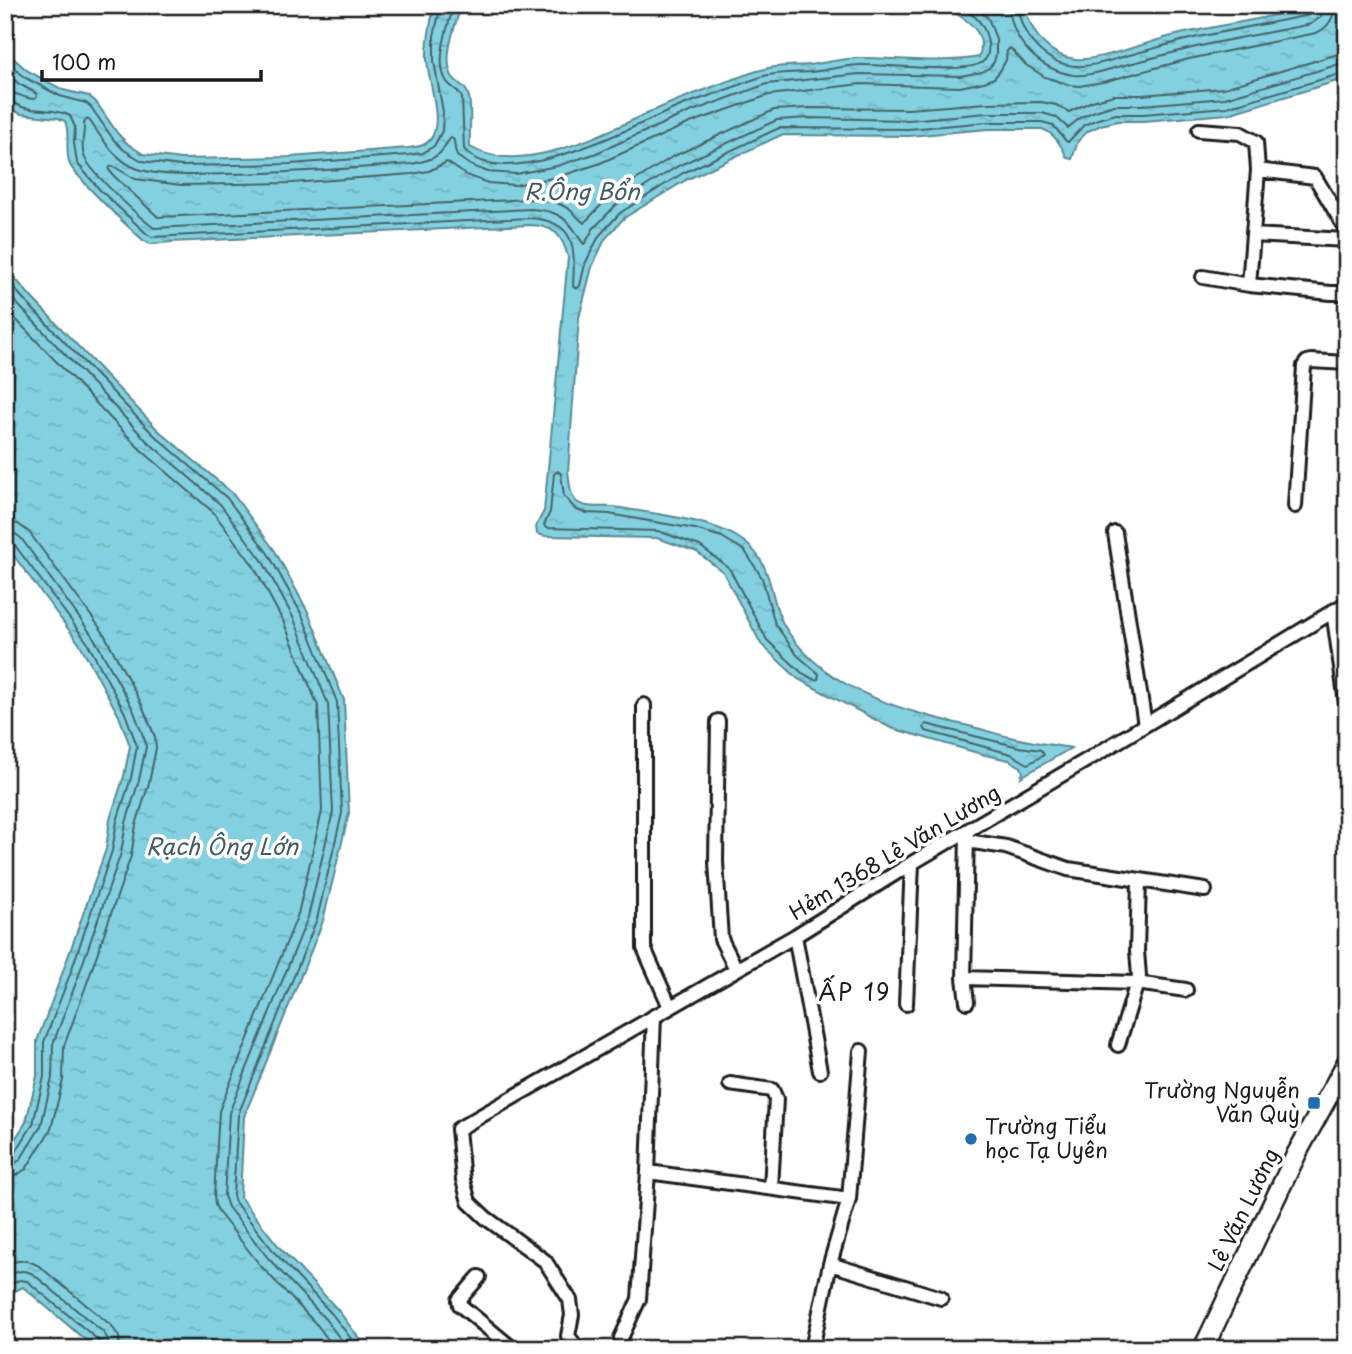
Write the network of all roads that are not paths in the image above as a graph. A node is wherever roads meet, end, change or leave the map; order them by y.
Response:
1 (1199, 130) dead end
2 (1258, 170) junction
3 (1347, 231) edge
4 (1253, 235) junction
5 (1347, 240) edge
6 (1203, 277) dead end
7 (1249, 285) junction
8 (1347, 293) edge
9 (1347, 363) edge
10 (1295, 506) dead end
11 (1115, 533) dead end
12 (1347, 603) edge
13 (1333, 611) junction
14 (644, 705) dead end
15 (1347, 710) edge
16 (718, 721) dead end
17 (1145, 725) junction
18 (967, 836) junction
19 (912, 863) junction
20 (1139, 881) junction
21 (1205, 890) dead end
22 (795, 936) junction
23 (736, 969) junction
24 (964, 978) junction
25 (1136, 983) junction
26 (1186, 990) dead end
27 (967, 1003) dead end
28 (906, 1004) dead end
29 (670, 1007) junction
30 (654, 1016) junction
31 (1118, 1045) dead end
32 (861, 1051) dead end
33 (1347, 1062) edge
34 (820, 1071) dead end
35 (730, 1084) dead end
36 (648, 1172) junction
37 (771, 1188) junction
38 (849, 1199) junction
39 (830, 1264) junction
40 (479, 1277) dead end
41 (941, 1298) dead end
42 (621, 1338) dead end
43 (1205, 1347) edge
44 (513, 1349) edge
45 (578, 1349) edge
46 (812, 1349) edge

1 - 2 street
2 - 3 street
2 - 4 street
4 - 5 street
4 - 7 street
6 - 7 street
7 - 8 street
9 - 10 street
11 - 17 street
12 - 13 street, Hẻm 1368 Lê Văn Lương
13 - 15 street
13 - 17 street, Hẻm 1368 Lê Văn Lương
14 - 29 street
16 - 23 street
17 - 18 street, Hẻm 1368 Lê Văn Lương
18 - 19 street, Hẻm 1368 Lê Văn Lương
18 - 20 street
18 - 24 street
19 - 22 street, Hẻm 1368 Lê Văn Lương
19 - 28 street
20 - 21 street
20 - 25 street
22 - 23 street, Hẻm 1368 Lê Văn Lương
22 - 34 street
23 - 29 street, Hẻm 1368 Lê Văn Lương
24 - 25 street
24 - 27 street
25 - 26 street
25 - 31 street
29 - 30 street, Hẻm 1368 Lê Văn Lương
30 - 36 street
30 - 45 street, Hẻm 1368 Lê Văn Lương
32 - 38 street
33 - 43 main road, Lê Văn Lương
35 - 37 street
36 - 37 street
36 - 42 street
37 - 38 street
38 - 39 street
39 - 41 street
39 - 46 street
40 - 44 street

